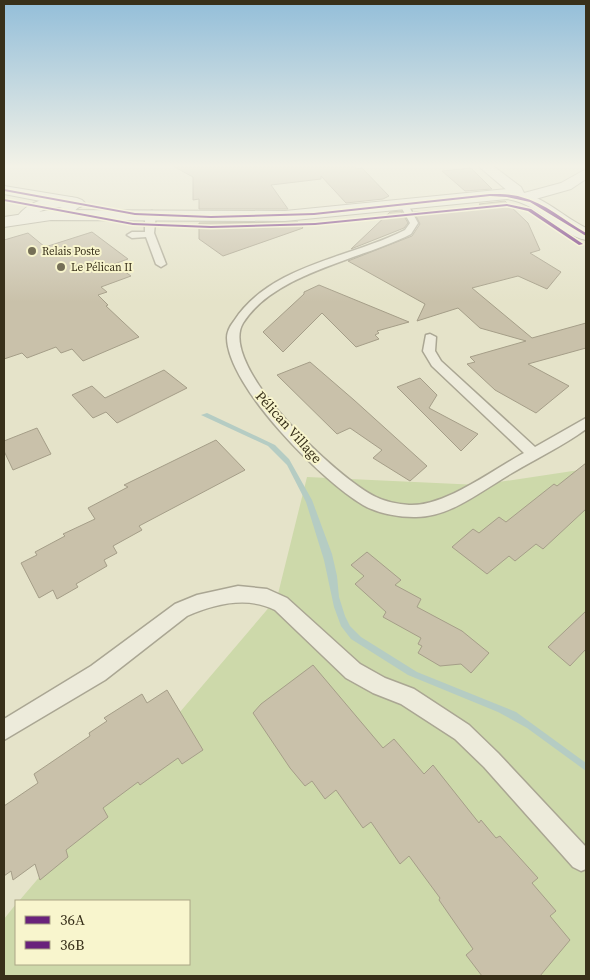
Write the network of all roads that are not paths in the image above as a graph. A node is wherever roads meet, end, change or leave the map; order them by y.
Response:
1 (31, 211) edge
2 (65, 211) edge
3 (118, 211) edge
4 (334, 211) edge
5 (407, 211) edge
6 (550, 211) edge
7 (135, 214) junction
8 (152, 214) junction
9 (37, 218) junction
10 (4, 222) edge
11 (150, 234) junction
12 (132, 235) dead end
13 (586, 235) edge
14 (161, 264) dead end
15 (430, 337) dead end
16 (586, 422) edge
17 (535, 455) junction
18 (4, 730) edge
19 (581, 859) dead end

1 - 9 street
2 - 9 street
3 - 7 street
4 - 8 street
5 - 17 lane, Pélican Village
6 - 13 street
7 - 8 street
7 - 9 street
8 - 11 lane
9 - 10 street
11 - 12 lane
11 - 14 lane
15 - 17 lane
16 - 17 lane, Pélican Village
18 - 19 lane

